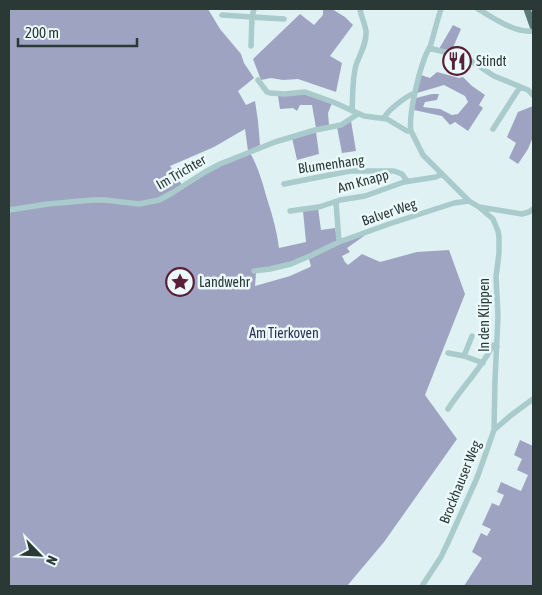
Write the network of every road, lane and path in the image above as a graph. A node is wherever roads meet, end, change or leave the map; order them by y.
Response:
1 (254, 9) edge
2 (360, 9) edge
3 (441, 9) edge
4 (478, 9) edge
5 (527, 9) edge
6 (222, 15) dead end
7 (252, 17) junction
8 (284, 19) dead end
9 (533, 26) edge
10 (533, 31) edge
11 (250, 46) dead end
12 (429, 48) junction
13 (258, 80) dead end
14 (520, 87) junction
15 (415, 93) junction
16 (533, 95) edge
17 (355, 113) junction
18 (384, 118) junction
19 (493, 129) dead end
20 (411, 131) junction
21 (441, 174) junction
22 (407, 181) junction
23 (284, 184) dead end
24 (469, 201) junction
25 (336, 202) junction
26 (479, 207) junction
27 (533, 209) edge
28 (9, 210) edge
29 (290, 211) dead end
30 (339, 242) junction
31 (254, 271) dead end
32 (472, 336) dead end
33 (497, 347) junction
34 (448, 353) dead end
35 (464, 356) junction
36 (483, 363) junction
37 (533, 399) edge
38 (448, 409) dead end
39 (494, 430) junction
40 (422, 586) edge

1 - 7 street
2 - 17 street
3 - 12 street
4 - 10 street
5 - 9 main road
6 - 7 street
7 - 8 street
7 - 11 street
12 - 14 street
12 - 15 street
13 - 17 street
14 - 16 street
14 - 19 street
15 - 18 street
15 - 20 street
17 - 18 street
17 - 28 street, Im Trichter
18 - 20 street
20 - 21 street
21 - 22 street, Am Knapp
21 - 24 street
22 - 23 street, Blumenhang
22 - 25 street, Am Knapp
24 - 26 street
24 - 30 street, Balver Weg
25 - 29 street, Am Knapp
25 - 30 street
26 - 27 street
26 - 33 street, In den Klippen
30 - 31 street, Balver Weg
32 - 35 street
33 - 36 street
33 - 39 street, In den Klippen
34 - 35 street
35 - 36 street
36 - 38 street
37 - 39 street, Brockhauser Weg
39 - 40 street, Brockhauser Weg

